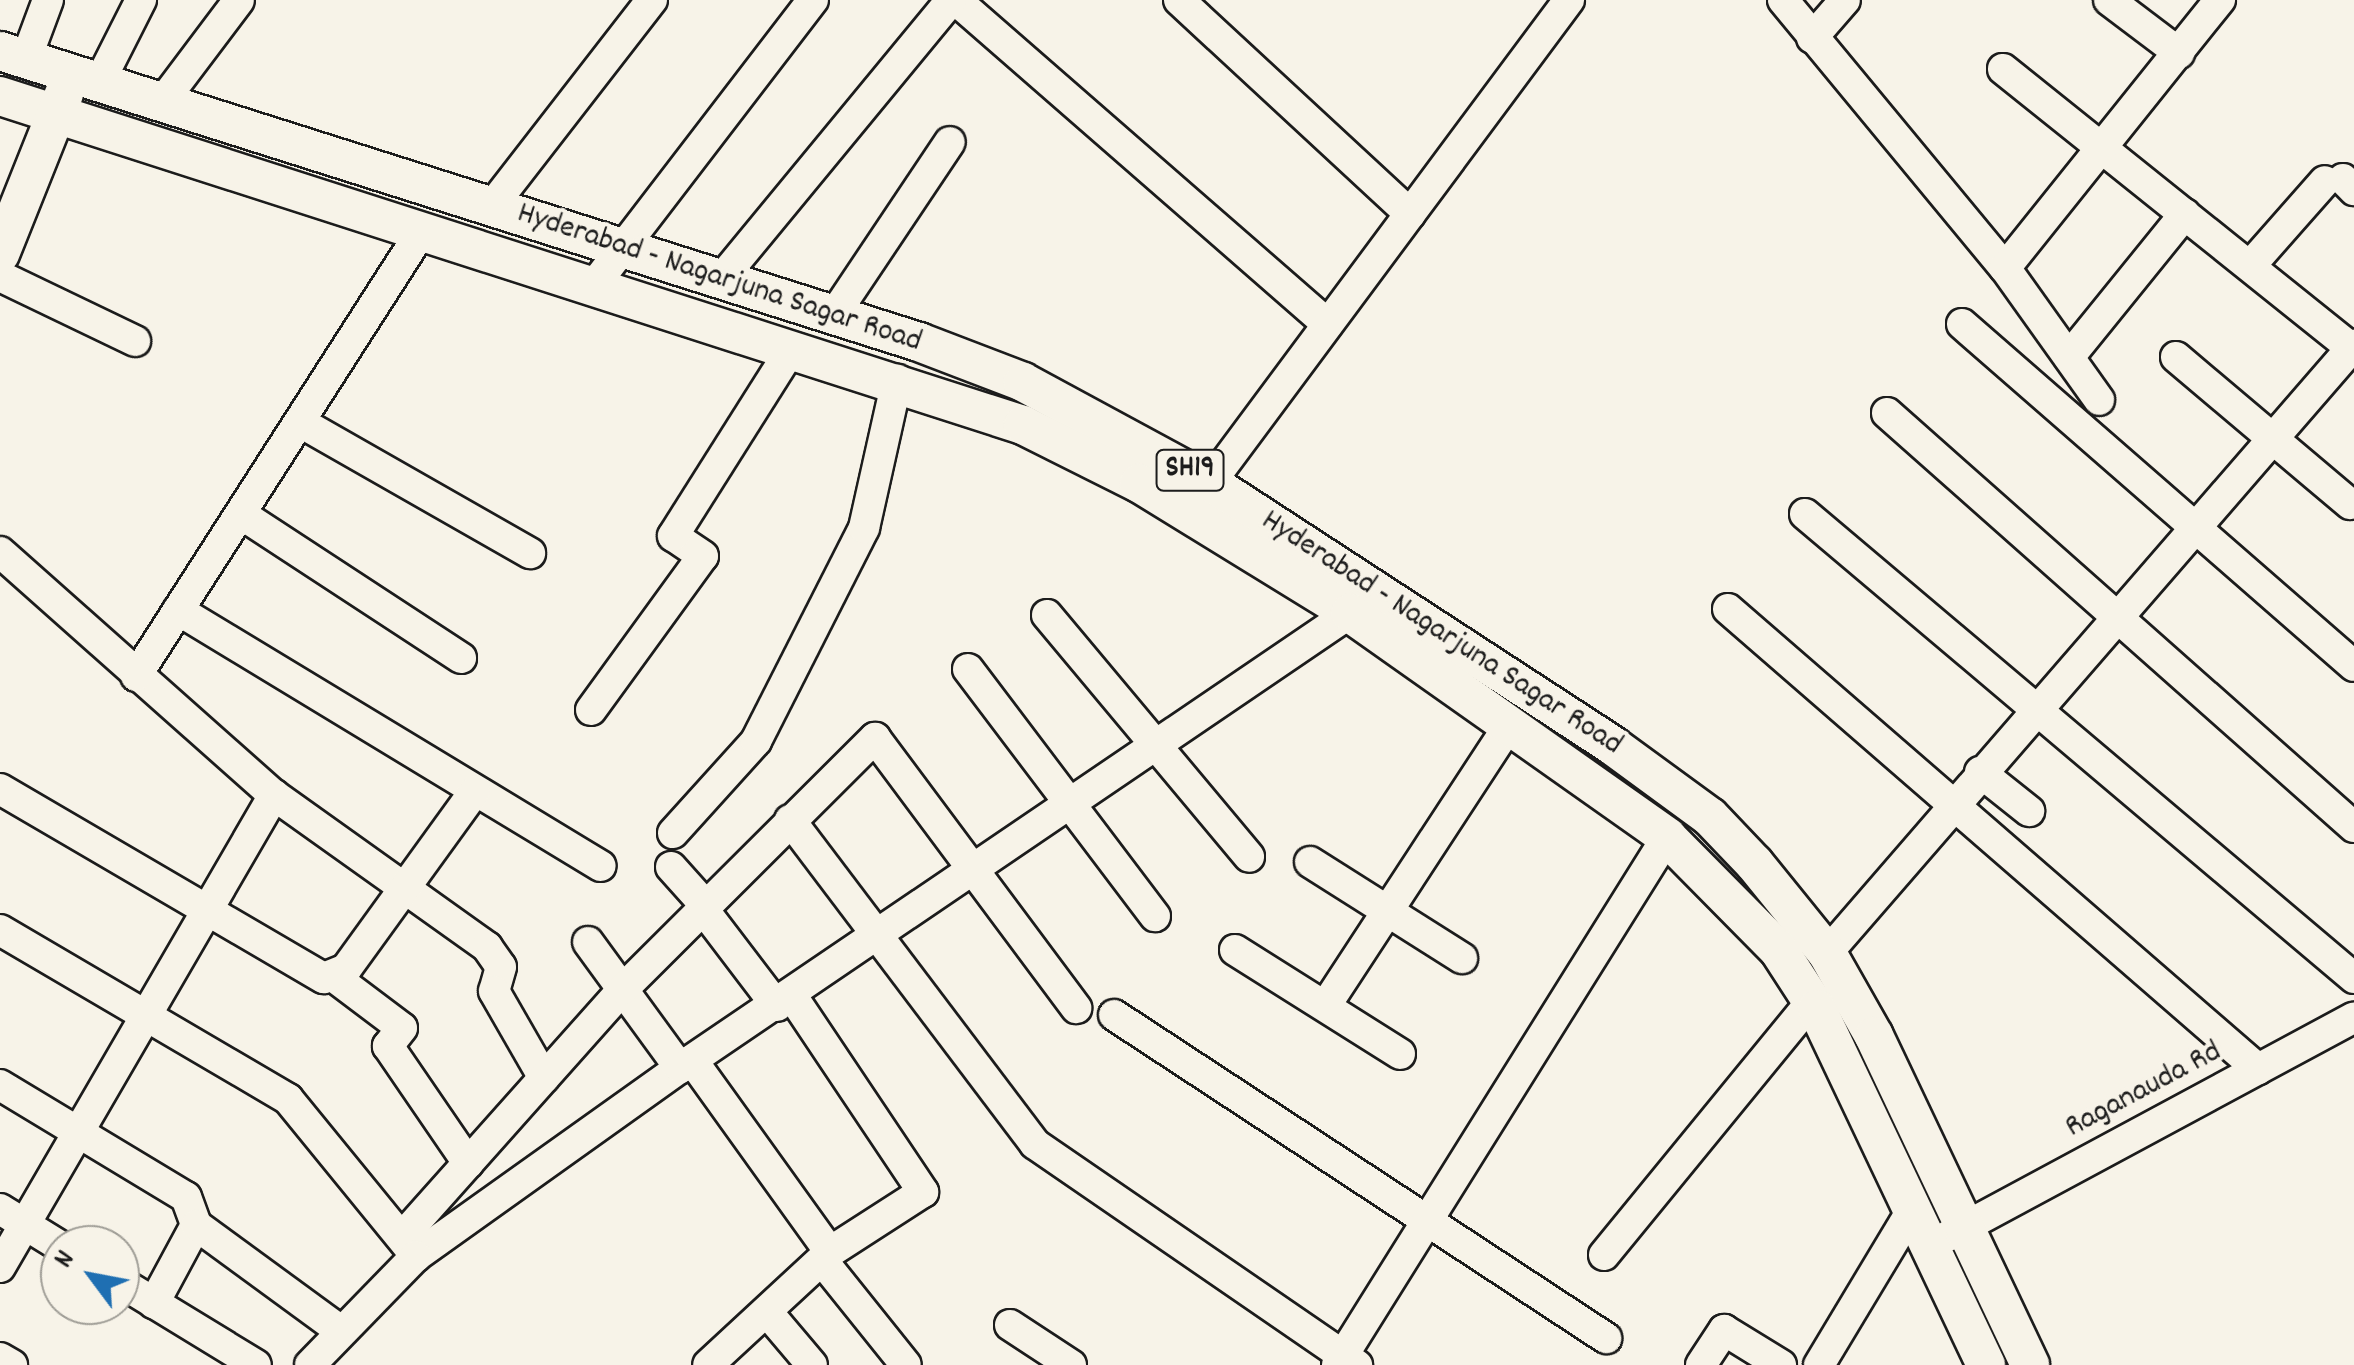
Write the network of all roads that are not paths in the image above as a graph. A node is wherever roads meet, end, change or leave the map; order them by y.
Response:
1 (48, 0) edge
2 (140, 0) edge
3 (240, 0) edge
4 (652, 0) edge
5 (813, 0) edge
6 (953, 0) edge
7 (1179, 0) edge
8 (1568, 0) edge
9 (1783, 0) edge
10 (1844, 0) edge
11 (2109, 0) edge
12 (2220, 0) edge
13 (1812, 38) junction
14 (2179, 54) junction
15 (13, 55) edge
16 (2003, 69) dead end
17 (88, 78) junction
18 (0, 96) edge
19 (163, 102) junction
20 (54, 113) junction
21 (950, 142) dead end
22 (2102, 150) junction
23 (2341, 183) edge
24 (492, 206) junction
25 (1410, 214) junction
26 (2186, 214) junction
27 (423, 228) junction
28 (619, 248) junction
29 (0, 254) edge
30 (2250, 266) junction
31 (2005, 268) junction
32 (0, 276) edge
33 (722, 278) junction
34 (595, 284) junction
35 (834, 315) junction
36 (1328, 324) junction
37 (1962, 324) dead end
38 (135, 341) dead end
39 (792, 348) junction
40 (2353, 348) edge
41 (2176, 356) dead end
42 (2069, 357) junction
43 (897, 380) junction
44 (2099, 400) dead end
45 (1887, 413) dead end
46 (300, 422) junction
47 (2273, 439) junction
48 (1210, 482) junction
49 (2350, 504) dead end
50 (240, 514) junction
51 (1805, 514) dead end
52 (2195, 528) junction
53 (530, 553) dead end
54 (5, 567) edge
55 (1728, 609) dead end
56 (178, 610) junction
57 (1350, 614) junction
58 (1047, 615) dead end
59 (2116, 616) junction
60 (461, 658) dead end
61 (2354, 666) edge
62 (968, 669) dead end
63 (136, 676) junction
64 (2035, 709) junction
65 (591, 710) dead end
66 (1510, 724) junction
67 (1156, 746) junction
68 (1980, 772) junction
69 (0, 789) edge
70 (475, 791) junction
71 (274, 795) junction
72 (1073, 804) junction
73 (1950, 806) junction
74 (2029, 811) dead end
75 (790, 820) junction
76 (2354, 828) edge
77 (673, 833) dead end
78 (1666, 837) junction
79 (1249, 857) dead end
80 (1310, 862) dead end
81 (600, 866) dead end
82 (670, 868) dead end
83 (975, 871) junction
84 (403, 891) junction
85 (208, 907) junction
86 (704, 907) junction
87 (1384, 910) junction
88 (1155, 916) dead end
89 (0, 930) edge
90 (876, 939) junction
91 (588, 942) dead end
92 (1235, 950) dead end
93 (1827, 953) junction
94 (1462, 958) dead end
95 (333, 976) junction
96 (2354, 978) edge
97 (623, 989) junction
98 (784, 1001) junction
99 (1812, 1001) junction
100 (1326, 1005) junction
101 (1076, 1008) dead end
102 (147, 1013) junction
103 (1114, 1016) dead end
104 (2354, 1017) edge
105 (1400, 1054) dead end
106 (686, 1064) junction
107 (2258, 1070) junction
108 (544, 1078) junction
109 (0, 1085) edge
110 (78, 1132) junction
111 (468, 1164) junction
112 (1914, 1207) junction
113 (12, 1217) edge
114 (1429, 1222) junction
115 (196, 1226) junction
116 (1967, 1226) junction
117 (40, 1234) edge
118 (1931, 1245) junction
119 (409, 1246) junction
120 (1604, 1255) dead end
121 (828, 1258) junction
122 (0, 1267) edge
123 (140, 1294) edge
124 (154, 1303) junction
125 (768, 1313) junction
126 (1010, 1326) dead end
127 (341, 1331) junction
128 (1606, 1338) dead end
129 (0, 1358) edge
130 (1345, 1362) edge
131 (12, 1365) edge
132 (256, 1365) edge
133 (310, 1365) edge
134 (708, 1365) edge
135 (812, 1365) edge
136 (906, 1365) edge
137 (1071, 1365) edge
138 (1701, 1365) edge
139 (1781, 1365) edge
140 (1819, 1365) edge
141 (1986, 1365) edge
142 (2030, 1365) edge

1 - 15 street
2 - 17 street
3 - 19 street
4 - 24 street
5 - 28 street
6 - 33 street
6 - 36 street
7 - 25 street
8 - 25 street
9 - 13 street
10 - 13 street
11 - 14 street
12 - 14 street
13 - 31 street
14 - 22 street
15 - 17 main road, Hyderabad - Nagarjuna Sagar Road / SH19
16 - 22 street
17 - 19 main road, Hyderabad - Nagarjuna Sagar Road / SH19
17 - 20 main road
18 - 20 main road, Hyderabad - Nagarjuna Sagar Road / SH19
19 - 24 main road, Hyderabad - Nagarjuna Sagar Road / SH19
20 - 27 main road, Hyderabad - Nagarjuna Sagar Road / SH19
20 - 29 main road
21 - 35 street
22 - 26 street
22 - 31 street
23 - 30 street
24 - 28 main road, Hyderabad - Nagarjuna Sagar Road / SH19
25 - 36 street
26 - 30 street
26 - 42 street
27 - 34 main road, Hyderabad - Nagarjuna Sagar Road / SH19
27 - 46 street
28 - 33 main road, Hyderabad - Nagarjuna Sagar Road / SH19
28 - 34 street
30 - 40 street
31 - 42 street
32 - 38 street
33 - 35 main road, Hyderabad - Nagarjuna Sagar Road / SH19
34 - 39 main road, Hyderabad - Nagarjuna Sagar Road / SH19
35 - 48 main road, Hyderabad - Nagarjuna Sagar Road / SH19
36 - 48 street
37 - 52 street
39 - 43 main road, Hyderabad - Nagarjuna Sagar Road / SH19
39 - 65 street
40 - 47 street
41 - 47 street
42 - 44 street
43 - 57 main road, Hyderabad - Nagarjuna Sagar Road / SH19
43 - 77 street
45 - 59 street
46 - 50 street
46 - 53 street
47 - 49 street
47 - 52 street
48 - 93 main road, Hyderabad - Nagarjuna Sagar Road / SH19
50 - 56 street
50 - 60 street
51 - 64 street
52 - 59 street
52 - 61 street
54 - 63 street
55 - 73 street
56 - 63 street
56 - 70 street
57 - 66 main road, Hyderabad - Nagarjuna Sagar Road / SH19
57 - 67 street
58 - 67 street
59 - 64 street
59 - 76 street
62 - 72 street
63 - 71 street
64 - 68 street
64 - 96 street
66 - 78 main road, Hyderabad - Nagarjuna Sagar Road / SH19
66 - 87 street
67 - 72 street
67 - 79 street
68 - 73 street
68 - 74 street
69 - 85 street
70 - 81 street
70 - 84 street
71 - 84 street
71 - 85 street
72 - 83 street
72 - 88 street
73 - 93 street
73 - 107 street
75 - 83 street
75 - 86 street
75 - 90 street
78 - 99 main road, Hyderabad - Nagarjuna Sagar Road / SH19
78 - 114 street
80 - 87 street
82 - 86 street
83 - 90 street
83 - 101 street
84 - 95 street
84 - 108 street
85 - 95 street
85 - 102 street
86 - 97 street
86 - 98 street
87 - 94 street
87 - 100 street
89 - 102 street
90 - 98 street
90 - 130 street
91 - 97 street
92 - 100 street
93 - 116 main road, Hyderabad - Nagarjuna Sagar Road / SH19
95 - 111 street
97 - 106 street
97 - 108 street
98 - 106 street
98 - 121 street
99 - 112 main road, Hyderabad - Nagarjuna Sagar Road / SH19
99 - 120 street
100 - 105 street
102 - 110 street
102 - 119 street
103 - 114 street
104 - 107 street, Raganauda Rd
106 - 119 street
106 - 121 street
107 - 116 street, Raganauda Rd
108 - 111 street
109 - 110 street
110 - 113 street
110 - 115 street
111 - 119 street
112 - 118 main road, Hyderabad - Nagarjuna Sagar Road / SH19
112 - 140 street
113 - 117 street
113 - 122 street
114 - 128 street
114 - 130 street
115 - 124 street
115 - 127 street
116 - 118 street, Raganauda Rd
116 - 142 main road, Hyderabad - Nagarjuna Sagar Road / SH19
118 - 141 main road, Hyderabad - Nagarjuna Sagar Road / SH19
119 - 127 street
121 - 125 street
121 - 136 street
123 - 124 street
124 - 132 street
125 - 134 street
125 - 135 street
126 - 137 street
127 - 133 street
129 - 131 street
138 - 139 street

